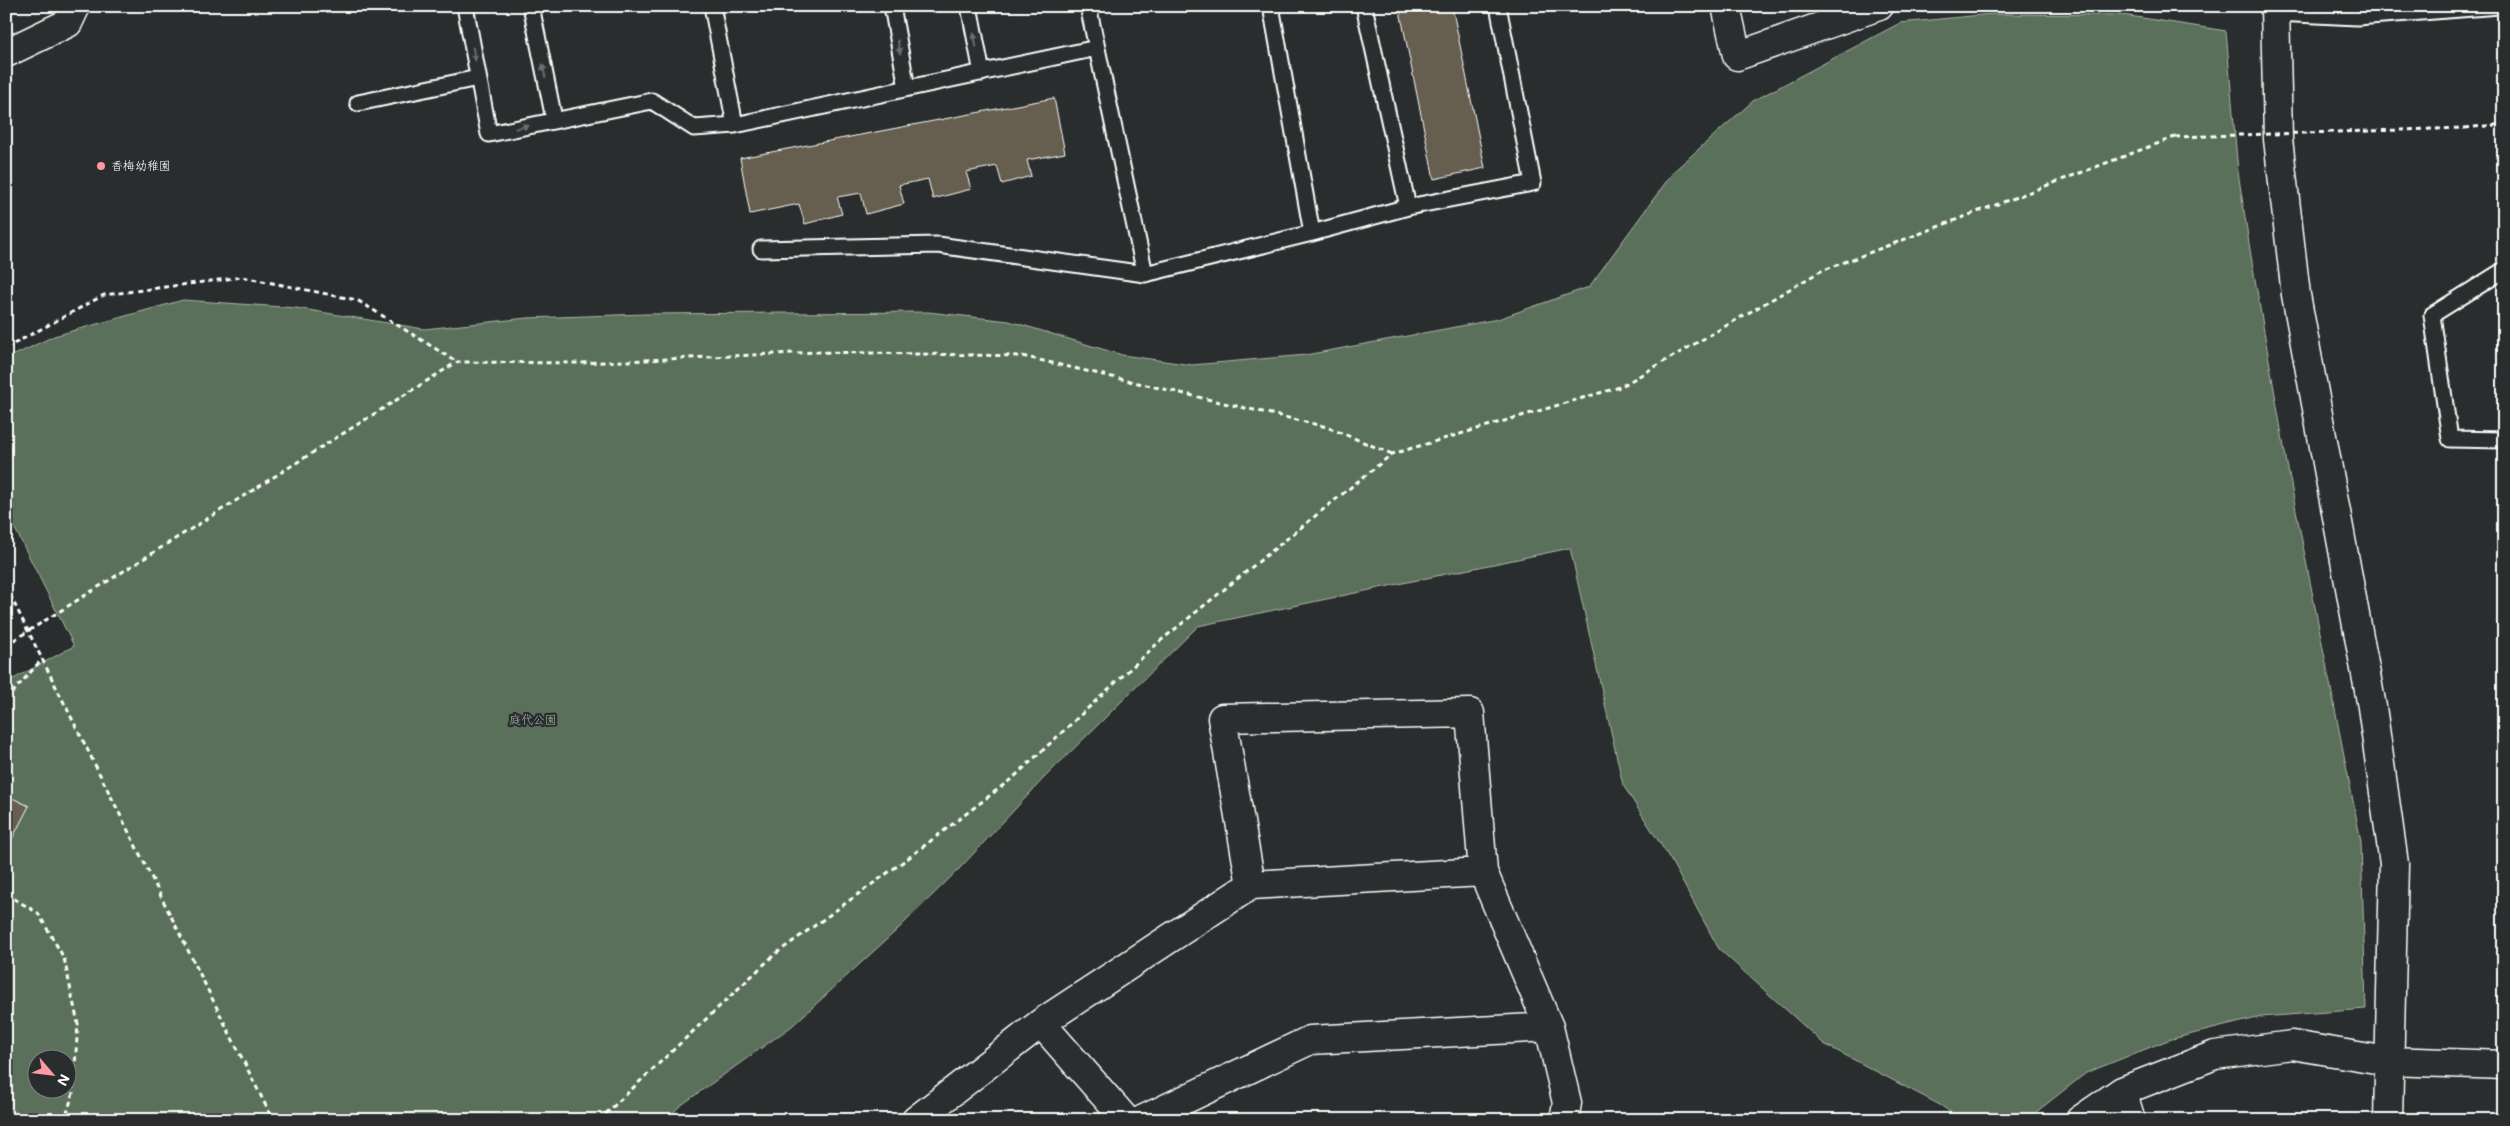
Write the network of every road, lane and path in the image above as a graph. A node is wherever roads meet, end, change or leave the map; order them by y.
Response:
1 (76, 6) edge
2 (465, 6) edge
3 (531, 6) edge
4 (712, 6) edge
5 (892, 6) edge
6 (969, 6) edge
7 (1088, 6) edge
8 (1271, 6) edge
9 (1364, 6) edge
10 (1498, 6) edge
11 (1726, 6) edge
12 (1879, 6) edge
13 (2499, 6) edge
14 (2275, 10) edge
15 (1097, 48) junction
16 (6, 53) edge
17 (982, 73) junction
18 (478, 78) junction
19 (907, 88) junction
20 (358, 103) dead end
21 (554, 119) junction
22 (2504, 124) edge
23 (735, 125) junction
24 (1408, 207) junction
25 (1312, 233) junction
26 (761, 249) dead end
27 (2504, 270) edge
28 (1145, 274) junction
29 (6, 348) edge
30 (458, 362) junction
31 (2504, 440) edge
32 (1392, 454) junction
33 (6, 587) edge
34 (29, 632) junction
35 (6, 645) edge
36 (42, 659) junction
37 (6, 700) edge
38 (1483, 872) junction
39 (1251, 884) junction
40 (6, 894) edge
41 (1041, 1023) junction
42 (1549, 1027) junction
43 (2388, 1061) junction
44 (2504, 1065) edge
45 (2122, 1091) junction
46 (65, 1120) edge
47 (273, 1120) edge
48 (599, 1120) edge
49 (916, 1120) edge
50 (1126, 1120) edge
51 (1142, 1120) edge
52 (1564, 1120) edge
53 (2080, 1120) edge
54 (2131, 1120) edge
55 (2388, 1120) edge

1 - 16 street
2 -> 18 lane
21 -> 3 lane
4 - 23 lane
5 -> 19 lane
17 -> 6 lane
7 - 15 lane
8 - 25 lane
9 - 24 lane
10 - 24 lane
11 - 12 street
13 - 14 lane
14 - 43 street
15 - 17 lane
15 - 28 lane
17 - 19 lane
18 - 20 lane
18 -> 21 lane
19 - 23 lane
21 - 23 lane
22 - 32 path, bridge
24 - 25 lane
25 - 28 lane
26 - 28 lane
27 - 31 lane
29 - 30 path
30 - 32 path
30 - 34 path
32 - 48 path
33 - 34 path
34 - 35 path
34 - 36 path
36 - 37 path
36 - 47 path
38 - 39 street
38 - 39 street
38 - 42 street
39 - 41 street
40 - 46 path
41 - 49 street
41 - 50 street
42 - 51 street
42 - 52 street
43 - 44 street
43 - 45 street
43 - 55 street
45 - 53 street
45 - 54 street

